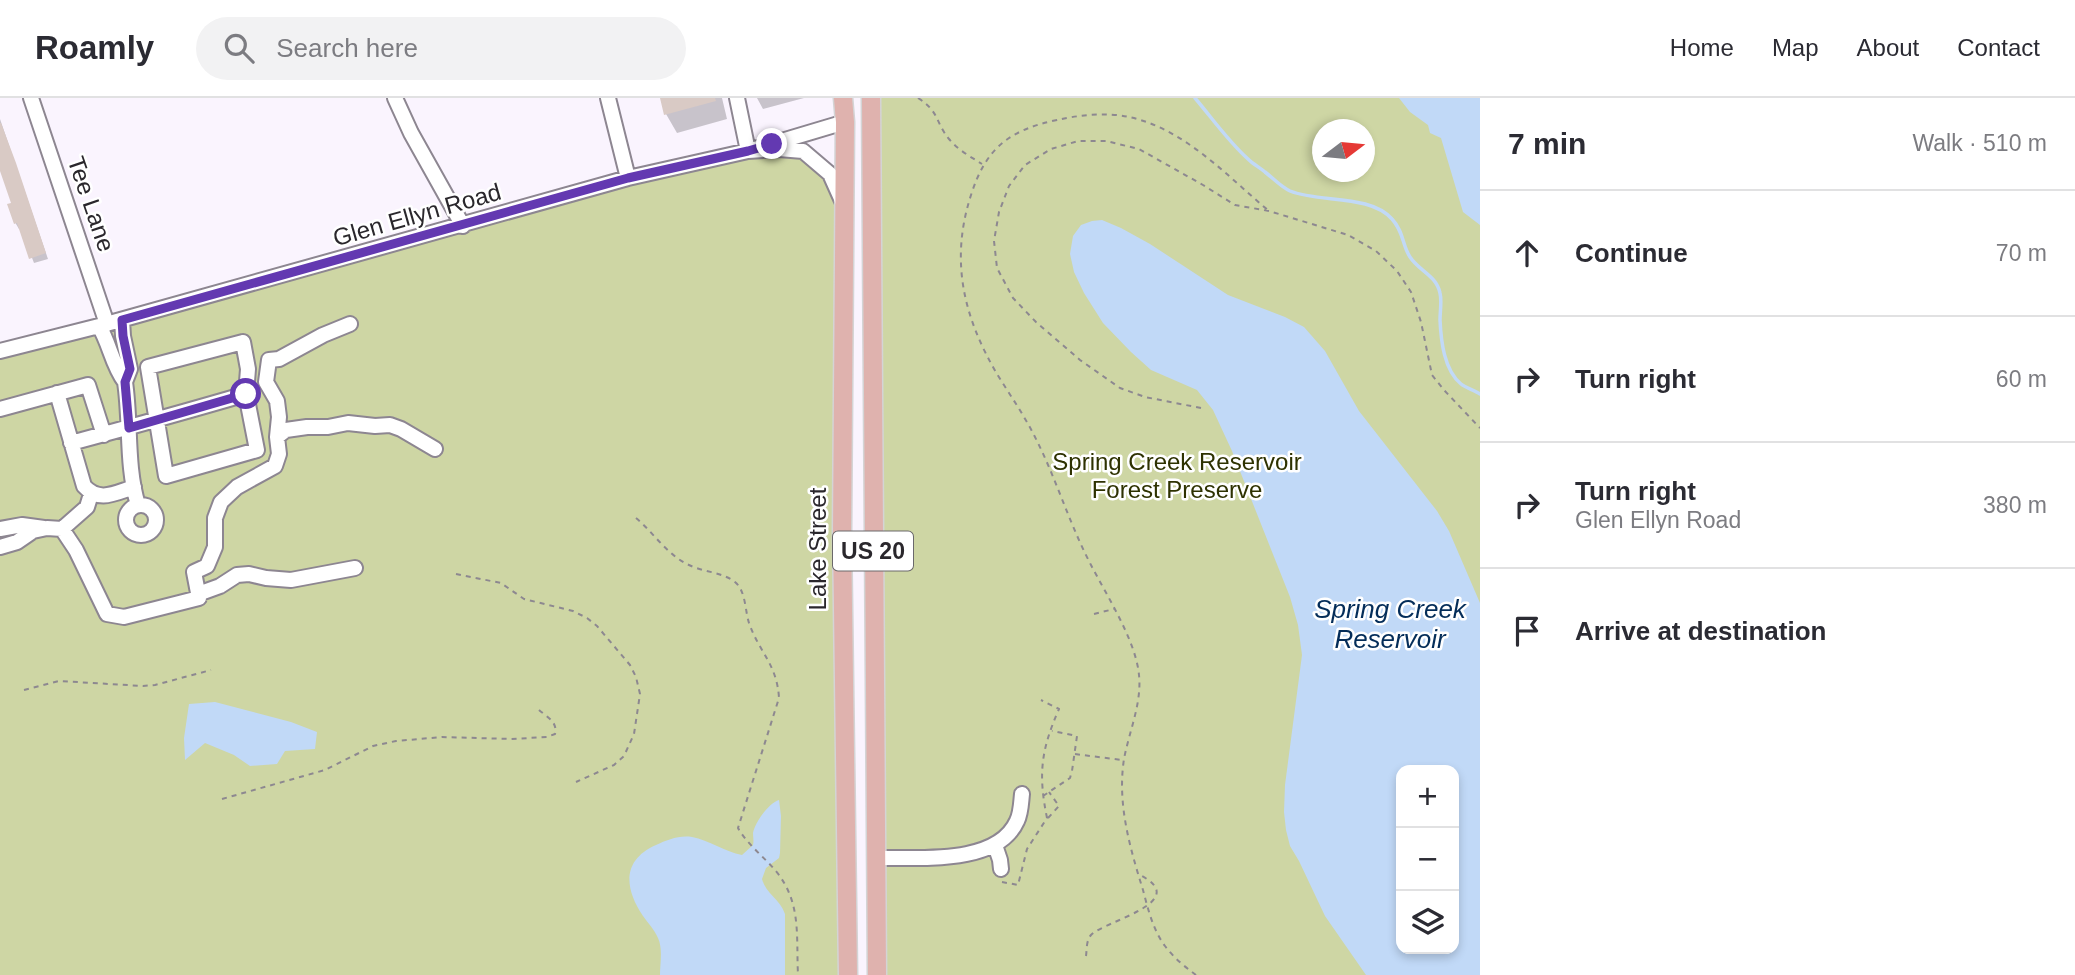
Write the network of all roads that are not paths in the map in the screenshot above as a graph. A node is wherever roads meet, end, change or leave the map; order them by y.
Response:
1 (395, 98) edge
2 (608, 98) edge
3 (737, 98) edge
4 (843, 98) edge
5 (871, 98) edge
6 (33, 99) edge
7 (845, 122) junction
8 (870, 126) junction
9 (748, 151) junction
10 (628, 178) junction
11 (845, 208) junction
12 (463, 226) junction
13 (122, 320) junction
14 (350, 324) dead end
15 (103, 325) junction
16 (0, 351) edge
17 (125, 382) junction
18 (57, 393) junction
19 (246, 394) junction
20 (0, 409) edge
21 (157, 420) junction
22 (129, 428) junction
23 (104, 435) junction
24 (277, 437) junction
25 (71, 443) junction
26 (435, 449) dead end
27 (134, 487) junction
28 (91, 494) junction
29 (138, 505) dead end
30 (0, 529) edge
31 (55, 529) junction
32 (0, 547) edge
33 (355, 568) dead end
34 (198, 594) junction
35 (1022, 794) dead end
36 (995, 845) junction
37 (845, 858) junction
38 (876, 858) junction
39 (999, 875) road end
40 (848, 975) edge
41 (877, 975) edge

1 - 12 street
2 - 10 street
3 - 9 street
4 - 7 main road, US 20
5 - 8 main road, US 20
6 - 15 street, Tee Lane
7 - 8 main road
7 - 9 street, Glen Ellyn Road
7 - 11 main road, Lake Street / US 20
8 - 38 main road, US 20
9 - 10 street, Glen Ellyn Road
9 - 11 street
10 - 12 street, Glen Ellyn Road
11 - 37 main road, Lake Street / US 20
12 - 13 street, Glen Ellyn Road
13 - 15 street, Glen Ellyn Road
13 - 17 street
14 - 24 street
15 - 16 street, Glen Ellyn Road
15 - 17 street, Tee Lane
17 - 22 street
18 - 20 street
18 - 23 street
18 - 25 street
19 - 21 street
19 - 21 street
19 - 21 street
21 - 22 street
22 - 23 street
22 - 27 street
23 - 25 street
24 - 26 street
24 - 34 street
25 - 28 street
27 - 28 street
27 - 29 street
28 - 31 street
30 - 31 street
31 - 32 street
31 - 34 street
33 - 34 street
35 - 36 street
36 - 38 street
36 - 39 street
37 - 38 main road
37 - 40 main road, Lake Street / US 20
38 - 41 main road, US 20

